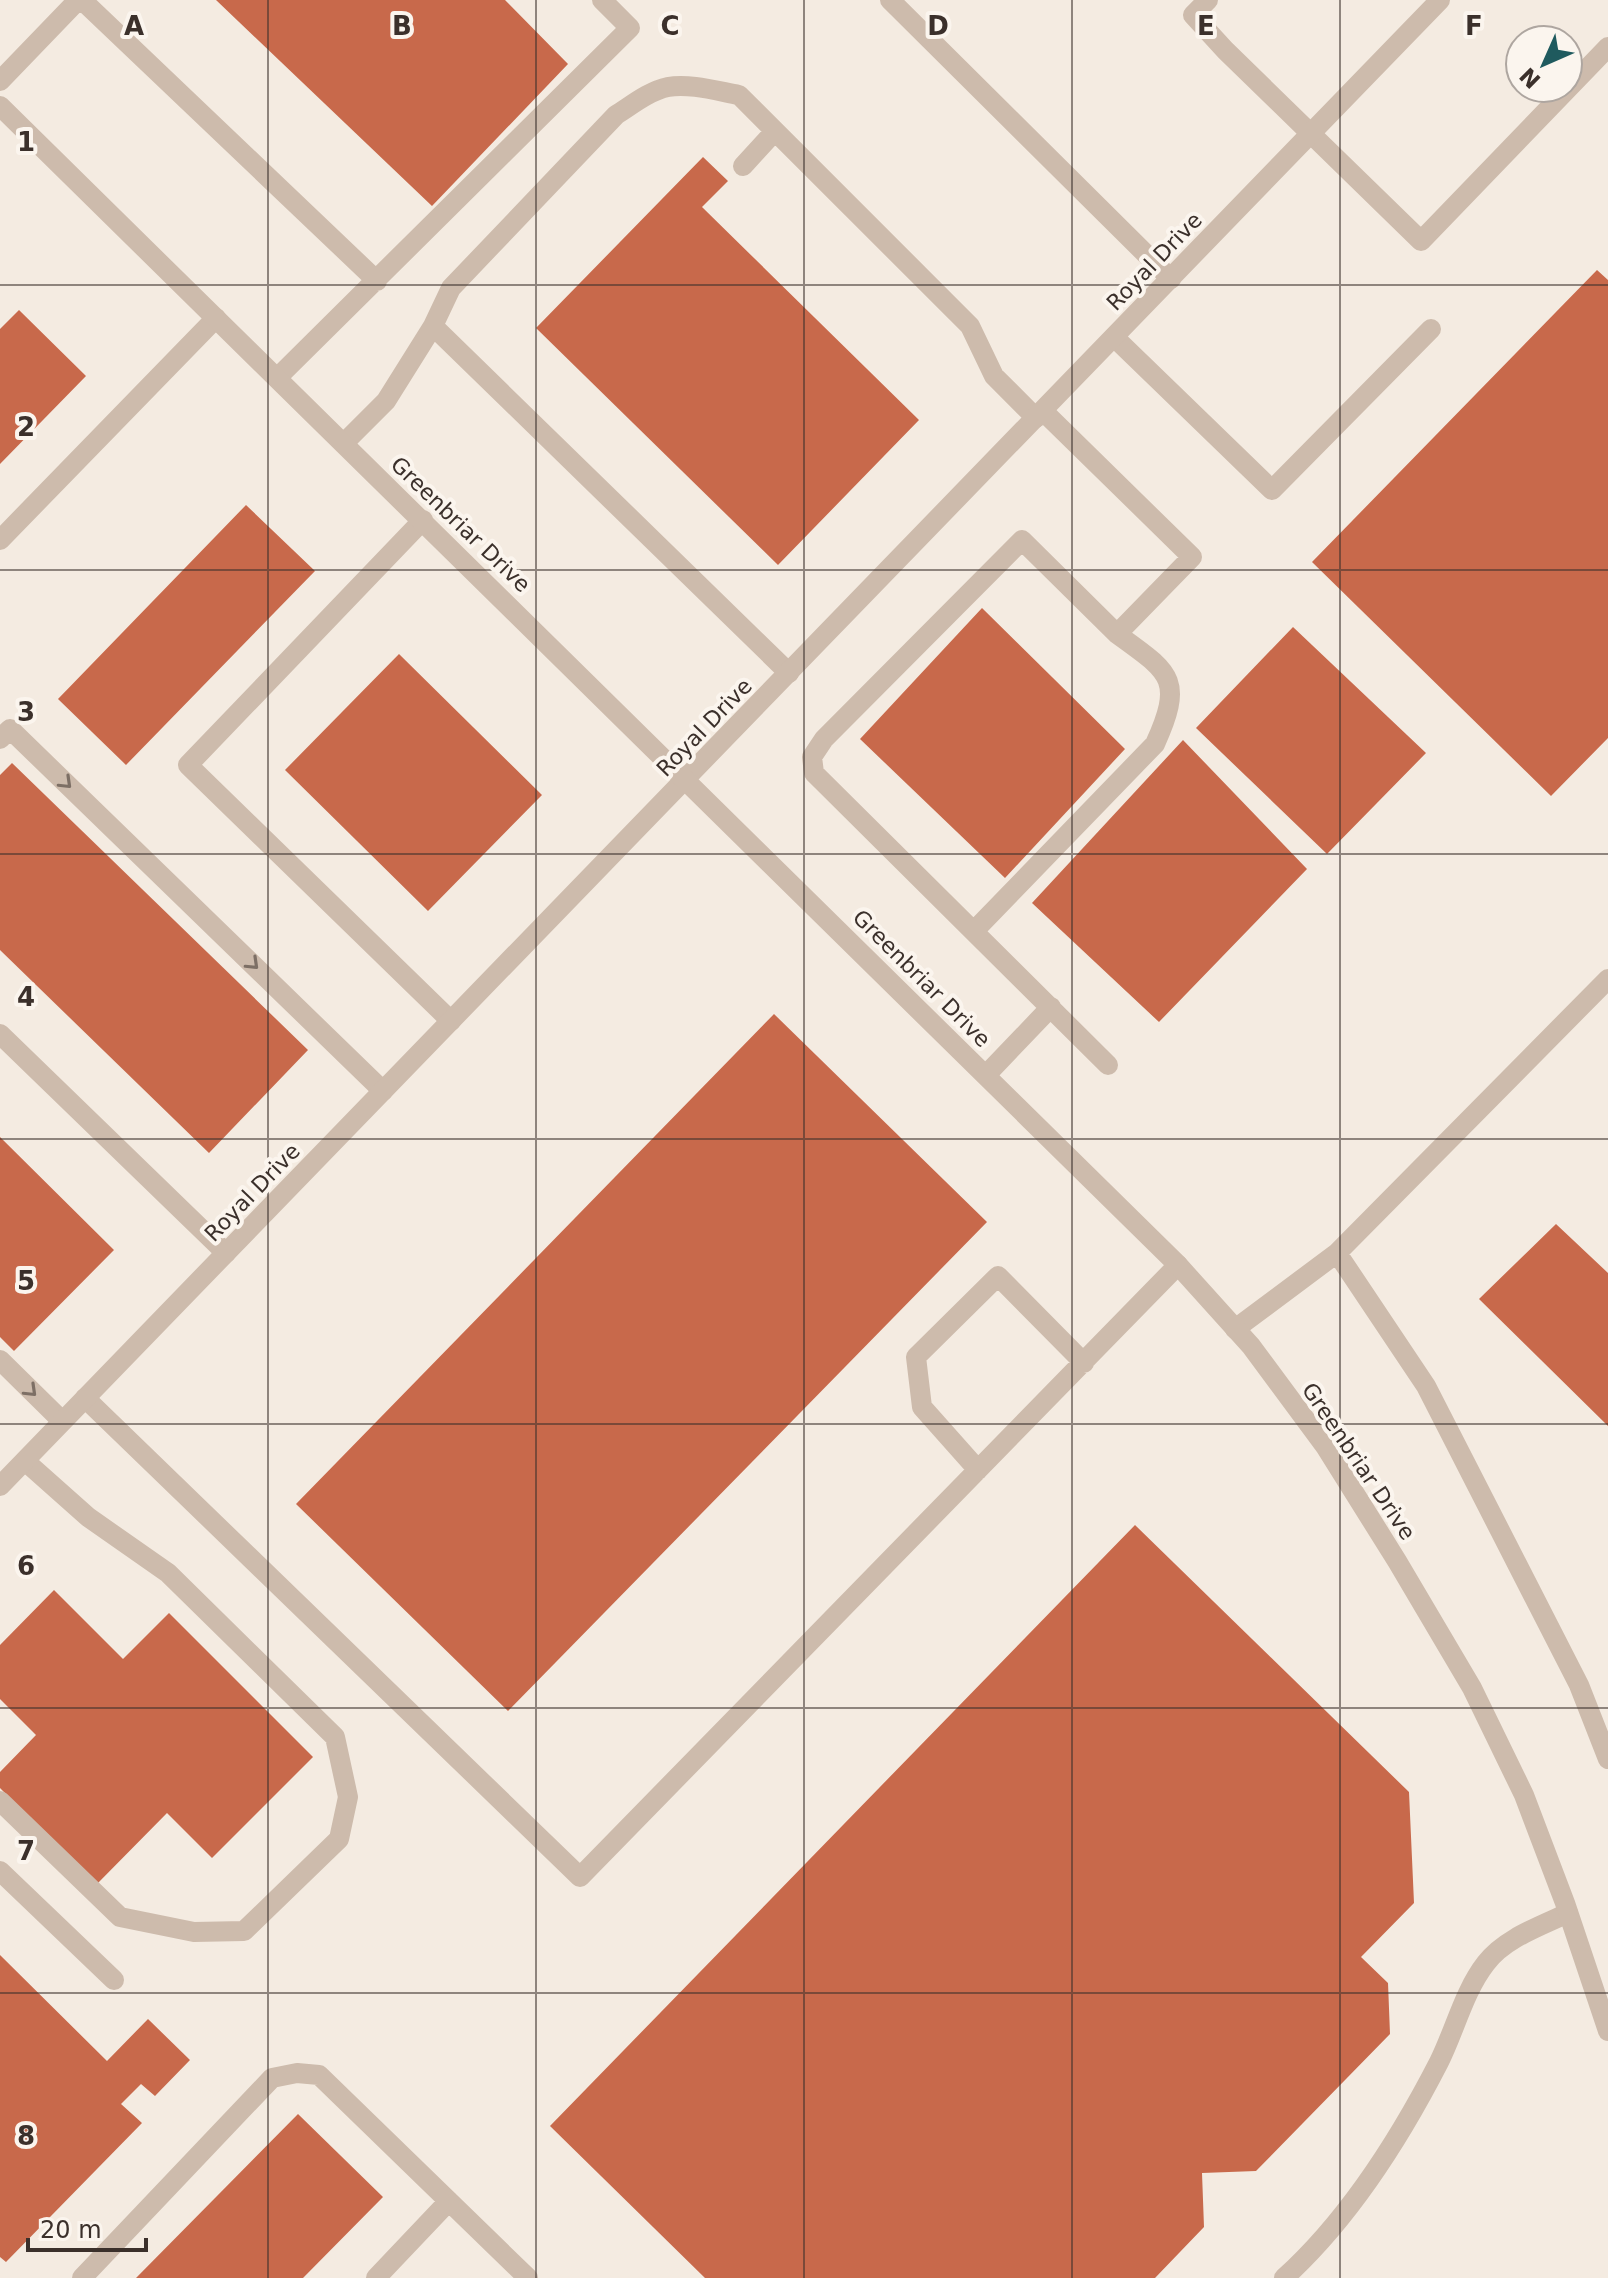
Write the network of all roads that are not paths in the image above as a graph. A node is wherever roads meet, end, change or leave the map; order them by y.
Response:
1 (80, 0) edge
2 (602, 0) edge
3 (890, 0) edge
4 (1208, 0) edge
5 (1440, 0) edge
6 (1186, 7) edge
7 (1608, 47) edge
8 (0, 81) edge
9 (0, 106) edge
10 (775, 131) junction
11 (1310, 134) junction
12 (743, 166) dead end
13 (1171, 279) junction
14 (377, 281) junction
15 (216, 318) junction
16 (433, 326) junction
17 (1431, 329) dead end
18 (1114, 337) junction
19 (277, 378) junction
20 (1039, 414) junction
21 (344, 443) junction
22 (423, 520) junction
23 (0, 540) edge
24 (1117, 634) junction
25 (789, 673) junction
26 (5, 734) edge
27 (687, 779) junction
28 (974, 931) junction
29 (1608, 979) edge
30 (1051, 1007) junction
31 (451, 1021) junction
32 (0, 1034) edge
33 (1108, 1065) dead end
34 (986, 1075) junction
35 (383, 1091) junction
36 (226, 1253) junction
37 (1337, 1253) junction
38 (1178, 1265) junction
39 (1235, 1329) junction
40 (0, 1360) edge
41 (1084, 1363) junction
42 (85, 1398) junction
43 (62, 1421) junction
44 (25, 1461) junction
45 (978, 1470) junction
46 (0, 1486) edge
47 (1608, 1759) edge
48 (0, 1801) edge
49 (0, 1871) edge
50 (1568, 1913) junction
51 (114, 1980) dead end
52 (1608, 2031) edge
53 (449, 2201) junction
54 (82, 2278) edge
55 (376, 2278) edge
56 (528, 2278) edge
57 (1284, 2278) edge

1 - 8 street
1 - 14 street
2 - 14 street
3 - 13 street
4 - 6 street
5 - 11 street, Royal Drive
6 - 11 street
7 - 11 street
9 - 15 street, Greenbriar Drive
10 - 12 street
10 - 16 street
10 - 20 street
11 - 13 street, Royal Drive
13 - 18 street, Royal Drive
14 - 19 street
15 - 19 street, Greenbriar Drive
15 - 23 street
16 - 21 street
16 - 25 street
17 - 18 street
18 - 20 street, Royal Drive
19 - 21 street, Greenbriar Drive
20 - 24 street
20 - 25 street, Royal Drive
21 - 22 street, Greenbriar Drive
22 - 27 street, Greenbriar Drive
22 - 31 street
24 - 28 street
24 - 28 street
25 - 27 street, Royal Drive
26 -> 35 street
27 - 31 street, Royal Drive
27 - 34 street, Greenbriar Drive
28 - 30 street
29 - 37 street
30 - 33 street
30 - 34 street
31 - 35 street, Royal Drive
32 - 36 street
34 - 38 street, Greenbriar Drive
35 - 36 street, Royal Drive
36 - 42 street, Royal Drive
37 - 39 street
37 - 47 street
38 - 39 street, Greenbriar Drive
38 - 41 street
39 - 50 street, Greenbriar Drive
40 -> 43 street
41 - 45 street
41 - 45 street
42 - 43 street, Royal Drive
42 - 45 street
43 - 44 street, Royal Drive
44 - 46 street, Royal Drive
44 - 48 street
49 - 51 street
50 - 52 street, Greenbriar Drive
50 - 57 street
53 - 54 street
53 - 55 street
53 - 56 street

